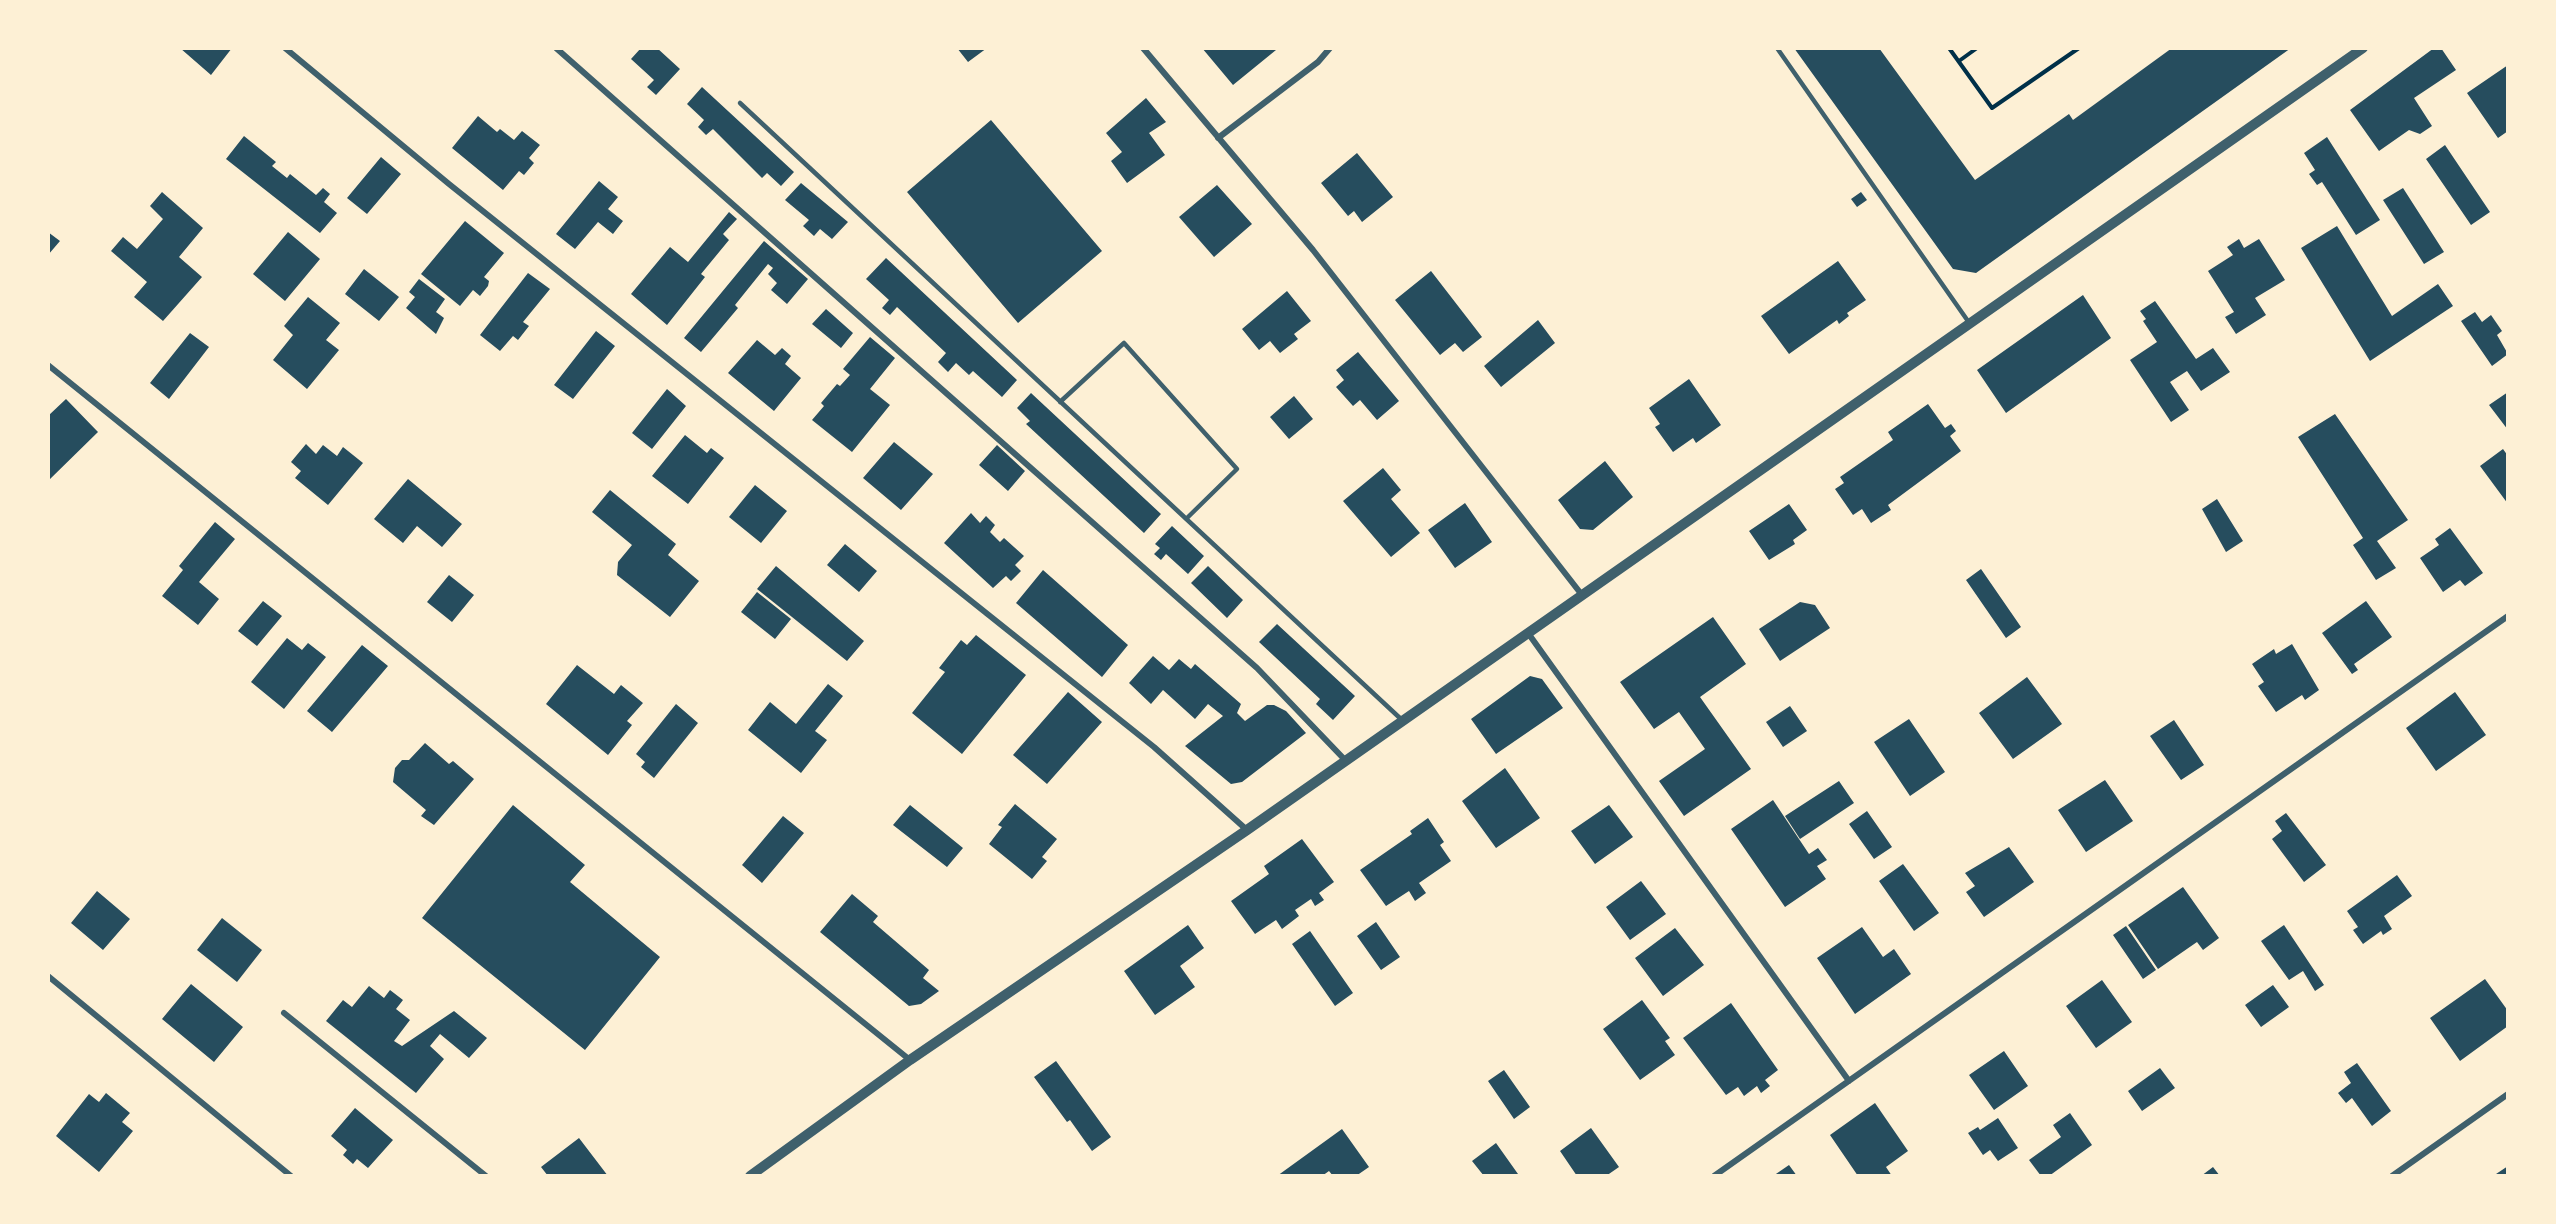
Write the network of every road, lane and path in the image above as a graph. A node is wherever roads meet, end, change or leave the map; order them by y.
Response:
1 (285, 48) edge
2 (556, 48) edge
3 (1143, 48) edge
4 (1330, 48) edge
5 (1778, 48) edge
6 (1949, 48) edge
7 (1977, 48) edge
8 (2079, 48) edge
9 (2363, 48) edge
10 (1959, 61) junction
11 (740, 103) dead end
12 (1218, 138) junction
13 (1970, 324) junction
14 (48, 365) edge
15 (1060, 402) junction
16 (1186, 519) junction
17 (1582, 595) junction
18 (2508, 616) edge
19 (1528, 633) junction
20 (1402, 720) junction
21 (1346, 761) junction
22 (1247, 830) junction
23 (48, 976) edge
24 (284, 1013) dead end
25 (910, 1060) junction
26 (1849, 1081) junction
27 (2508, 1094) edge
28 (291, 1176) edge
29 (486, 1176) edge
30 (750, 1176) edge
31 (1714, 1176) edge
32 (2392, 1176) edge

1 - 22 street
2 - 21 street
3 - 12 street
4 - 12 street
5 - 13 lane
6 - 10 path
7 - 10 path
8 - 10 path
9 - 13 street
11 - 15 lane
12 - 17 street
13 - 17 street
14 - 25 street
15 - 16 lane
15 - 16 lane
16 - 20 lane
17 - 19 street
18 - 26 street
19 - 20 street
19 - 26 street
20 - 21 street
21 - 22 street
22 - 25 street
23 - 28 street
24 - 29 street
25 - 30 street
26 - 31 street
27 - 32 street

